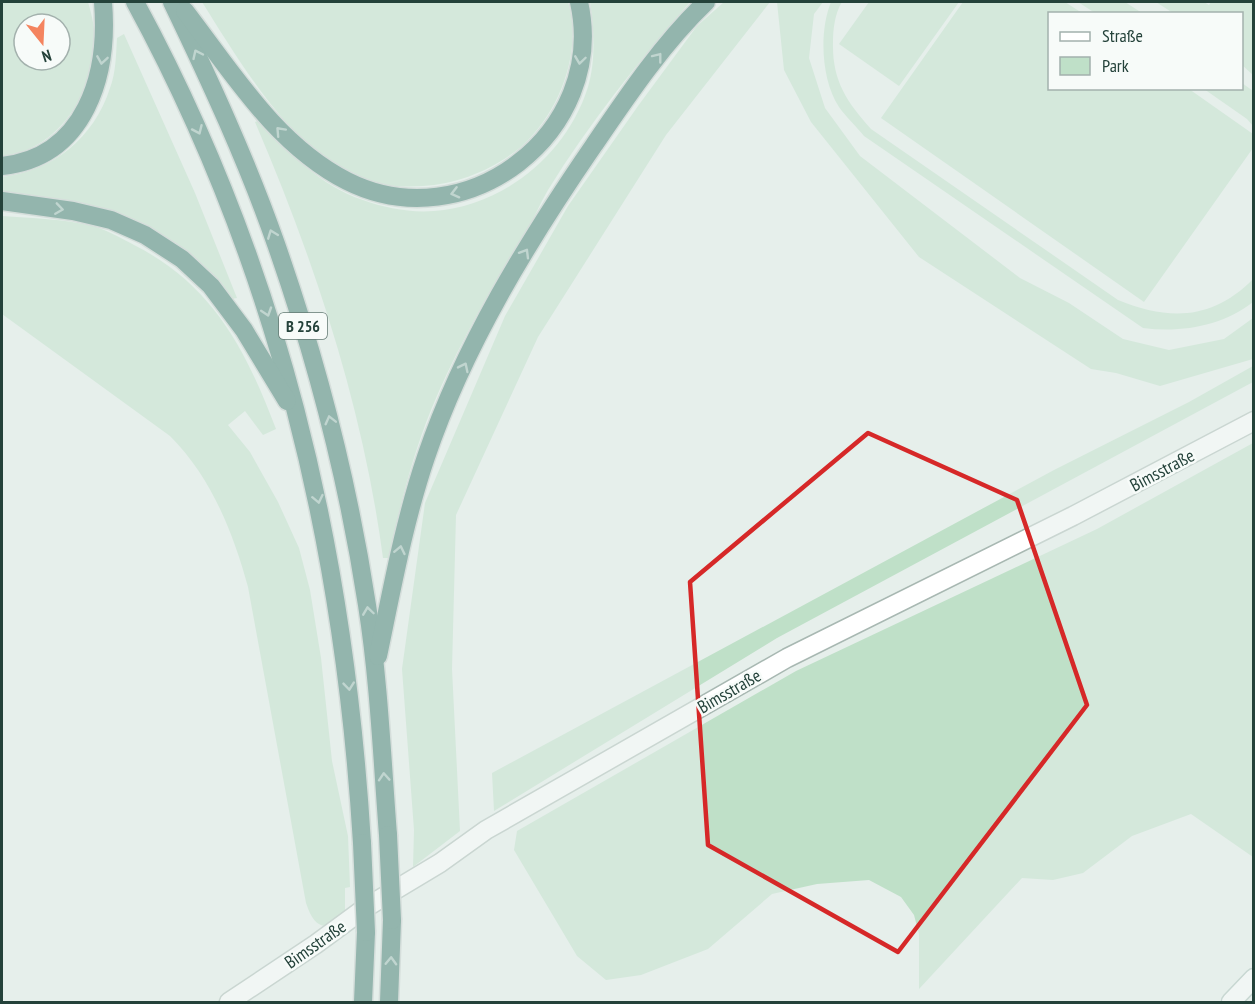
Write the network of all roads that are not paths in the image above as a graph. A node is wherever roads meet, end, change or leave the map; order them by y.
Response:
1 (103, 2) edge
2 (135, 2) edge
3 (172, 2) edge
4 (177, 2) edge
5 (579, 2) edge
6 (706, 2) edge
7 (2, 166) edge
8 (2, 201) edge
9 (1254, 421) edge
10 (300, 422) junction
11 (375, 669) junction
12 (1254, 978) edge
13 (229, 1002) edge
14 (363, 1002) edge
15 (389, 1002) edge
16 (1231, 1002) edge

1 -> 7 highway
2 -> 10 highway, B 256
11 -> 3 highway, B 256
5 -> 4 highway
11 -> 6 highway
8 -> 10 highway
9 - 13 street, Bimsstraße
10 -> 14 highway, B 256, bridge
15 -> 11 highway, B 256, bridge
12 - 16 street

